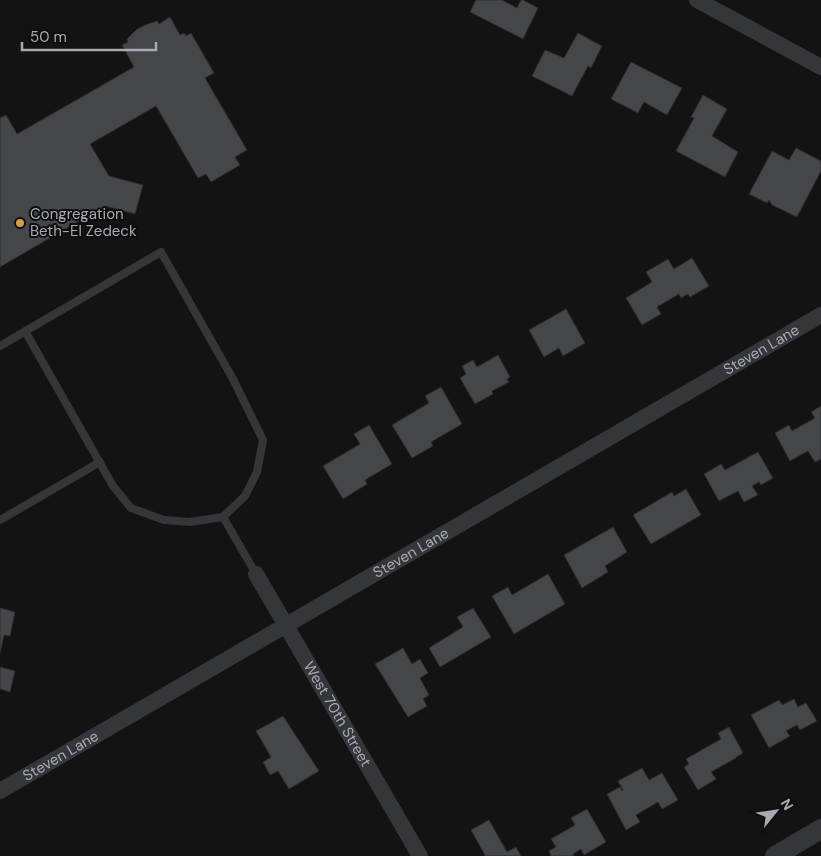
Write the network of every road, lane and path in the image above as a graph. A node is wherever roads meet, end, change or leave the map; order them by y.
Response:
1 (697, 0) edge
2 (821, 67) edge
3 (821, 315) edge
4 (25, 331) junction
5 (0, 346) edge
6 (100, 462) junction
7 (223, 517) junction
8 (0, 520) edge
9 (256, 574) joint
10 (286, 625) junction
11 (0, 791) edge
12 (821, 829) edge
13 (420, 856) edge
14 (775, 856) edge

1 - 2 street
3 - 10 street, Steven Lane
4 - 5 lane
4 - 6 lane
4 - 7 lane
6 - 7 lane
6 - 8 lane
7 - 9 lane
9 - 10 street, West 70th Street
10 - 11 street, Steven Lane
10 - 13 street, West 70th Street
12 - 14 street

